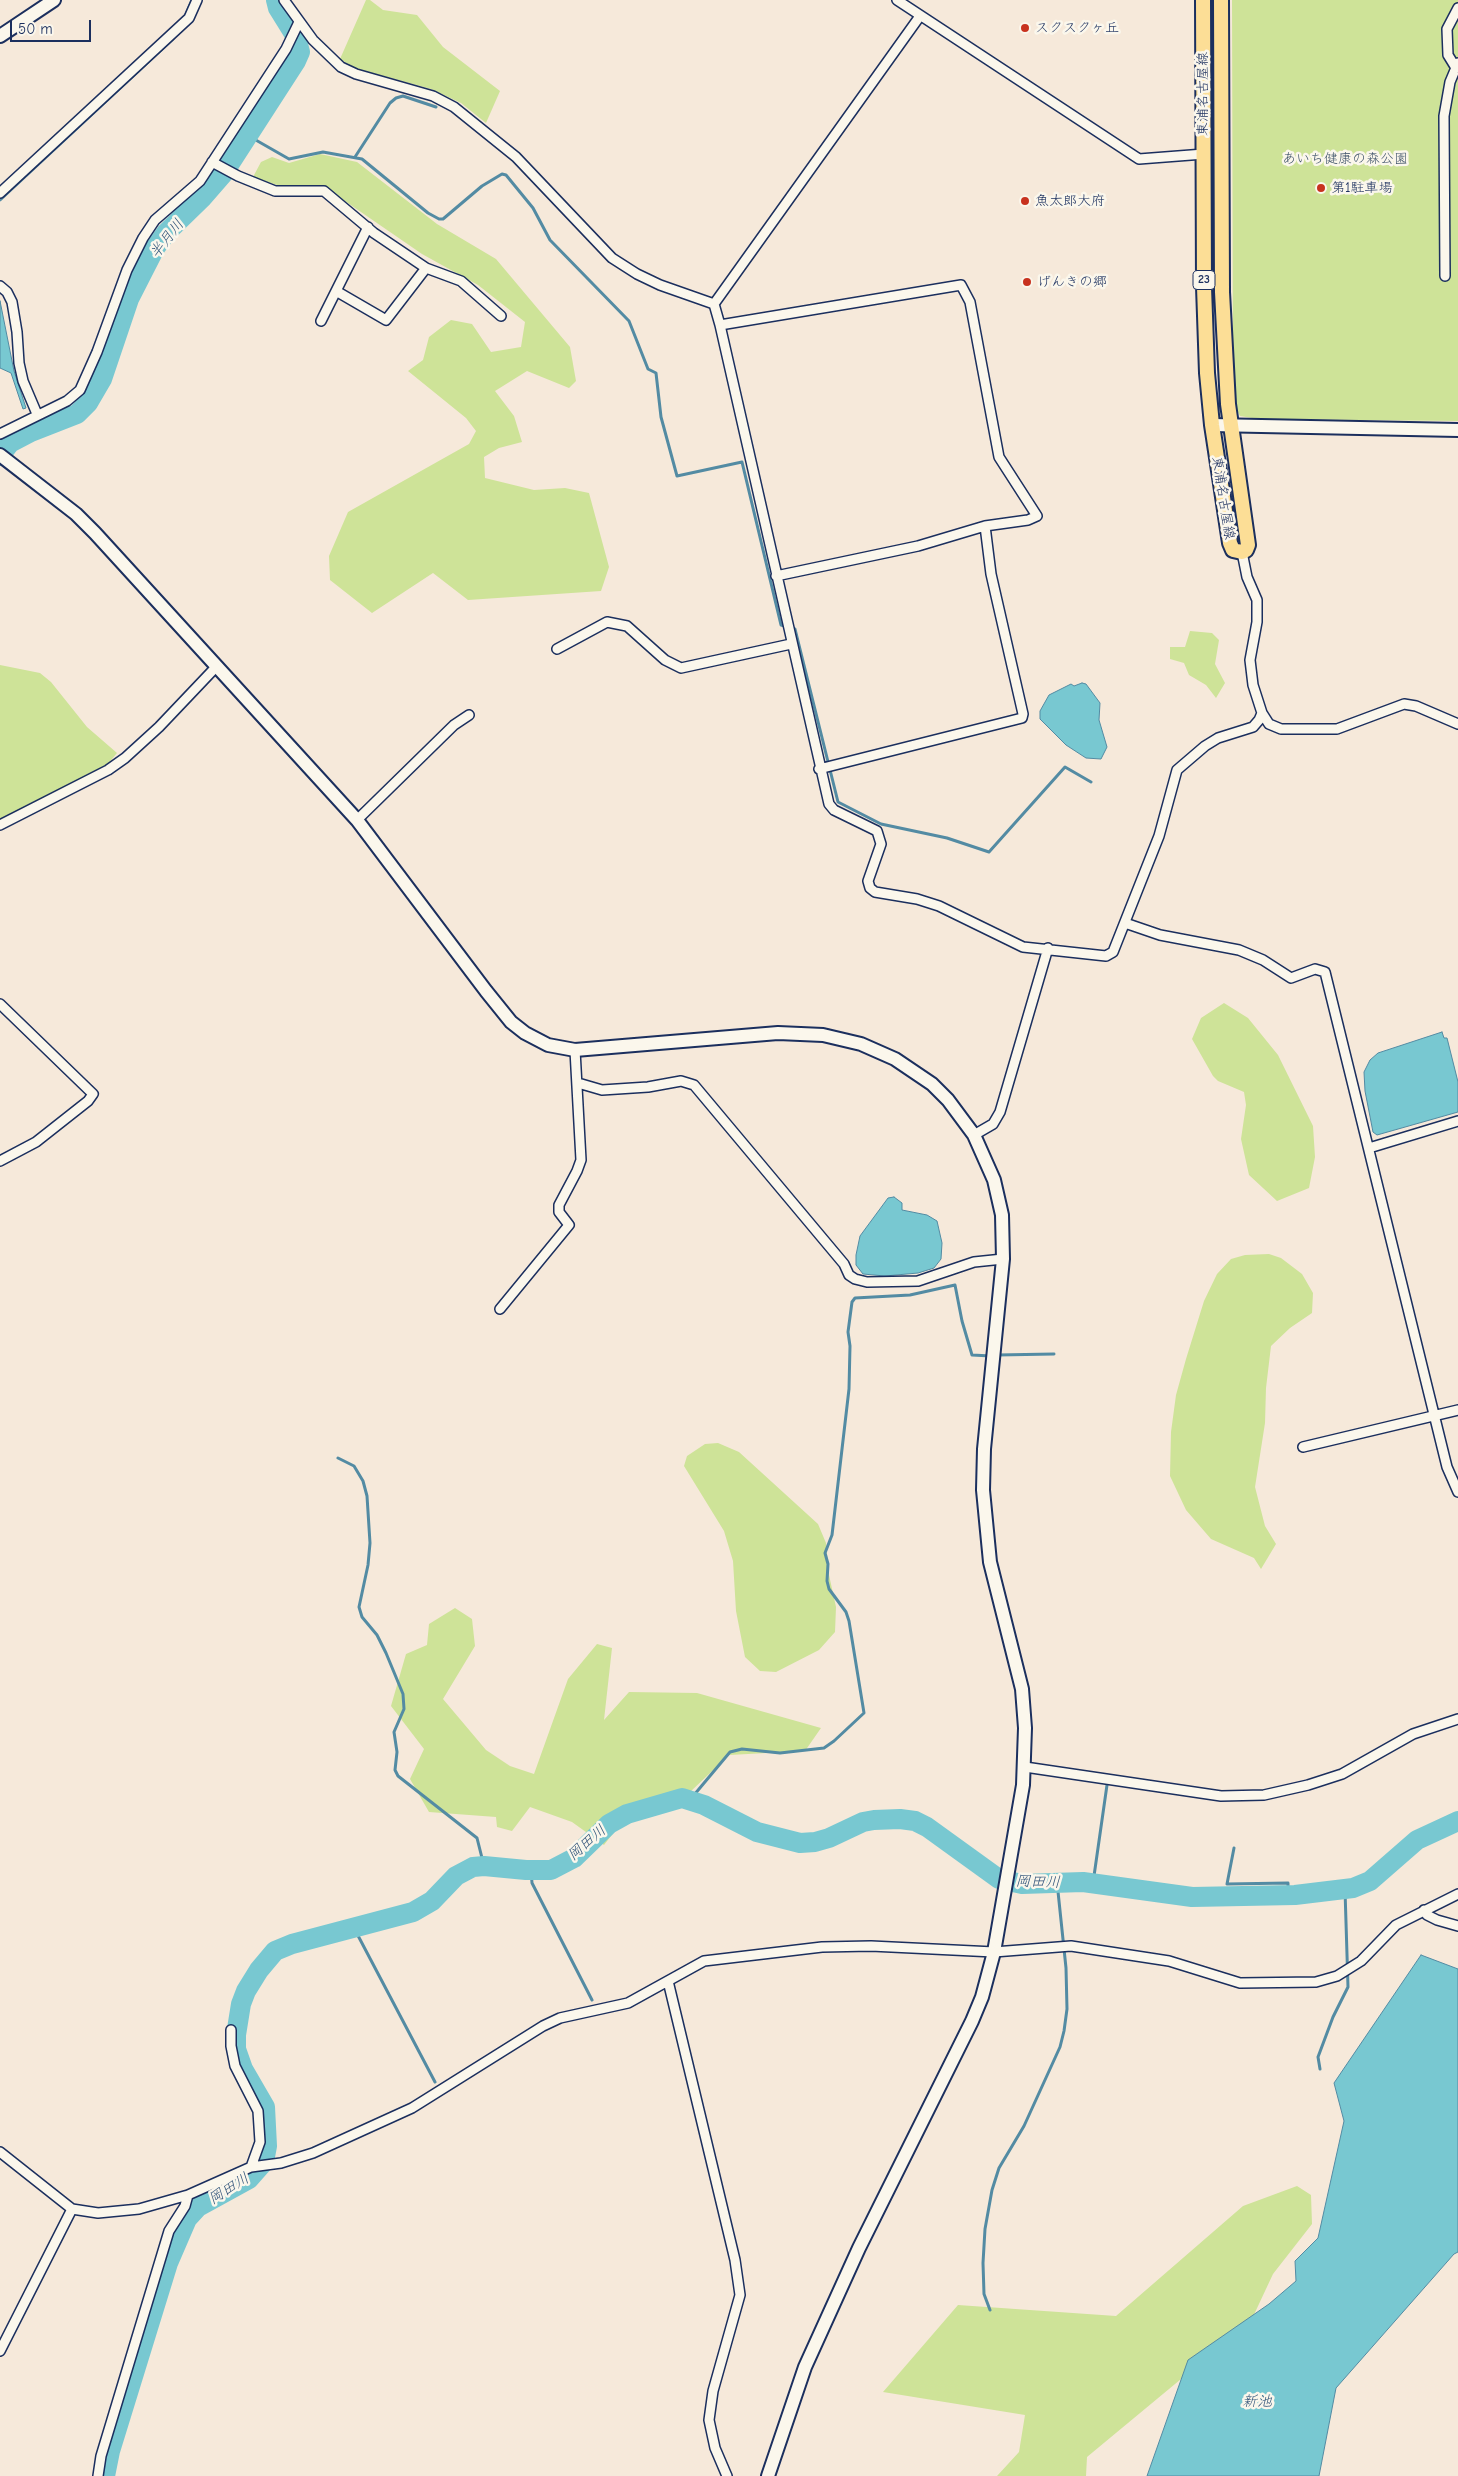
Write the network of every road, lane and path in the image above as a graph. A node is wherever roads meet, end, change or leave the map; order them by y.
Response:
1 (54, 0) edge
2 (198, 0) edge
3 (284, 0) edge
4 (897, 0) edge
5 (1203, 0) edge
6 (1222, 0) edge
7 (1458, 8) edge
8 (920, 16) junction
9 (297, 25) junction
10 (0, 36) edge
11 (1457, 66) edge
12 (1204, 154) junction
13 (212, 162) junction
14 (0, 193) edge
15 (368, 227) junction
16 (426, 268) junction
17 (1445, 276) dead end
18 (0, 286) edge
19 (336, 291) junction
20 (714, 304) junction
21 (501, 316) dead end
22 (321, 321) dead end
23 (720, 325) junction
24 (37, 414) junction
25 (1212, 425) junction
26 (1231, 426) junction
27 (1458, 430) edge
28 (0, 434) edge
29 (3, 457) edge
30 (985, 526) junction
31 (1242, 552) junction
32 (776, 576) junction
33 (791, 644) junction
34 (557, 649) dead end
35 (216, 667) junction
36 (1262, 713) junction
37 (469, 715) dead end
38 (1458, 724) edge
39 (819, 769) junction
40 (357, 820) junction
41 (0, 825) edge
42 (1125, 923) junction
43 (1048, 948) junction
44 (0, 1004) edge
45 (575, 1050) junction
46 (578, 1083) junction
47 (1458, 1121) edge
48 (974, 1135) junction
49 (1369, 1148) junction
50 (0, 1161) edge
51 (1003, 1259) junction
52 (500, 1309) dead end
53 (1458, 1410) edge
54 (1436, 1416) junction
55 (1303, 1447) dead end
56 (1458, 1492) edge
57 (1458, 1719) edge
58 (1024, 1767) junction
59 (1458, 1894) edge
60 (1424, 1910) junction
61 (1458, 1926) edge
62 (994, 1952) junction
63 (668, 1981) junction
64 (231, 2030) dead end
65 (0, 2152) edge
66 (253, 2167) junction
67 (188, 2195) junction
68 (72, 2209) junction
69 (0, 2351) edge
70 (98, 2476) edge
71 (727, 2476) edge
72 (768, 2476) edge

1 - 10 street
2 - 14 street
3 - 9 street
4 - 8 street
5 - 12 main road, 東浦名古屋線 / 23
6 - 26 main road, 東浦名古屋線 / 23
7 - 11 street
8 - 12 street
8 - 20 street
9 - 13 street
9 - 20 street
11 - 17 street
12 - 25 main road, 東浦名古屋線 / 23
13 - 15 street
13 - 24 street
15 - 16 street
15 - 19 street
16 - 19 street
16 - 21 street
18 - 24 street
19 - 22 street
20 - 23 street
23 - 30 street
23 - 32 street
24 - 28 street
25 - 26 street
25 - 31 main road, 東浦名古屋線 / 23
26 - 27 street
26 - 31 main road, 東浦名古屋線 / 23
29 - 35 street
30 - 32 street
30 - 39 street
31 - 36 street
32 - 33 street
33 - 34 street
33 - 39 street
35 - 40 street
35 - 41 street
36 - 38 street
36 - 42 street
37 - 40 street
39 - 43 street
40 - 45 street
42 - 43 street
42 - 49 street
43 - 48 street
44 - 50 street
45 - 46 street
45 - 48 street
46 - 51 street
46 - 52 street
47 - 49 street
48 - 51 street
49 - 54 street
51 - 58 street
53 - 54 street
54 - 55 street
54 - 56 street
57 - 58 street
58 - 62 street
59 - 60 street
60 - 61 street
60 - 62 street
62 - 63 street
62 - 72 street
63 - 66 street
63 - 71 street
64 - 66 street
65 - 68 street
66 - 67 street
67 - 68 street
67 - 70 street
68 - 69 street

